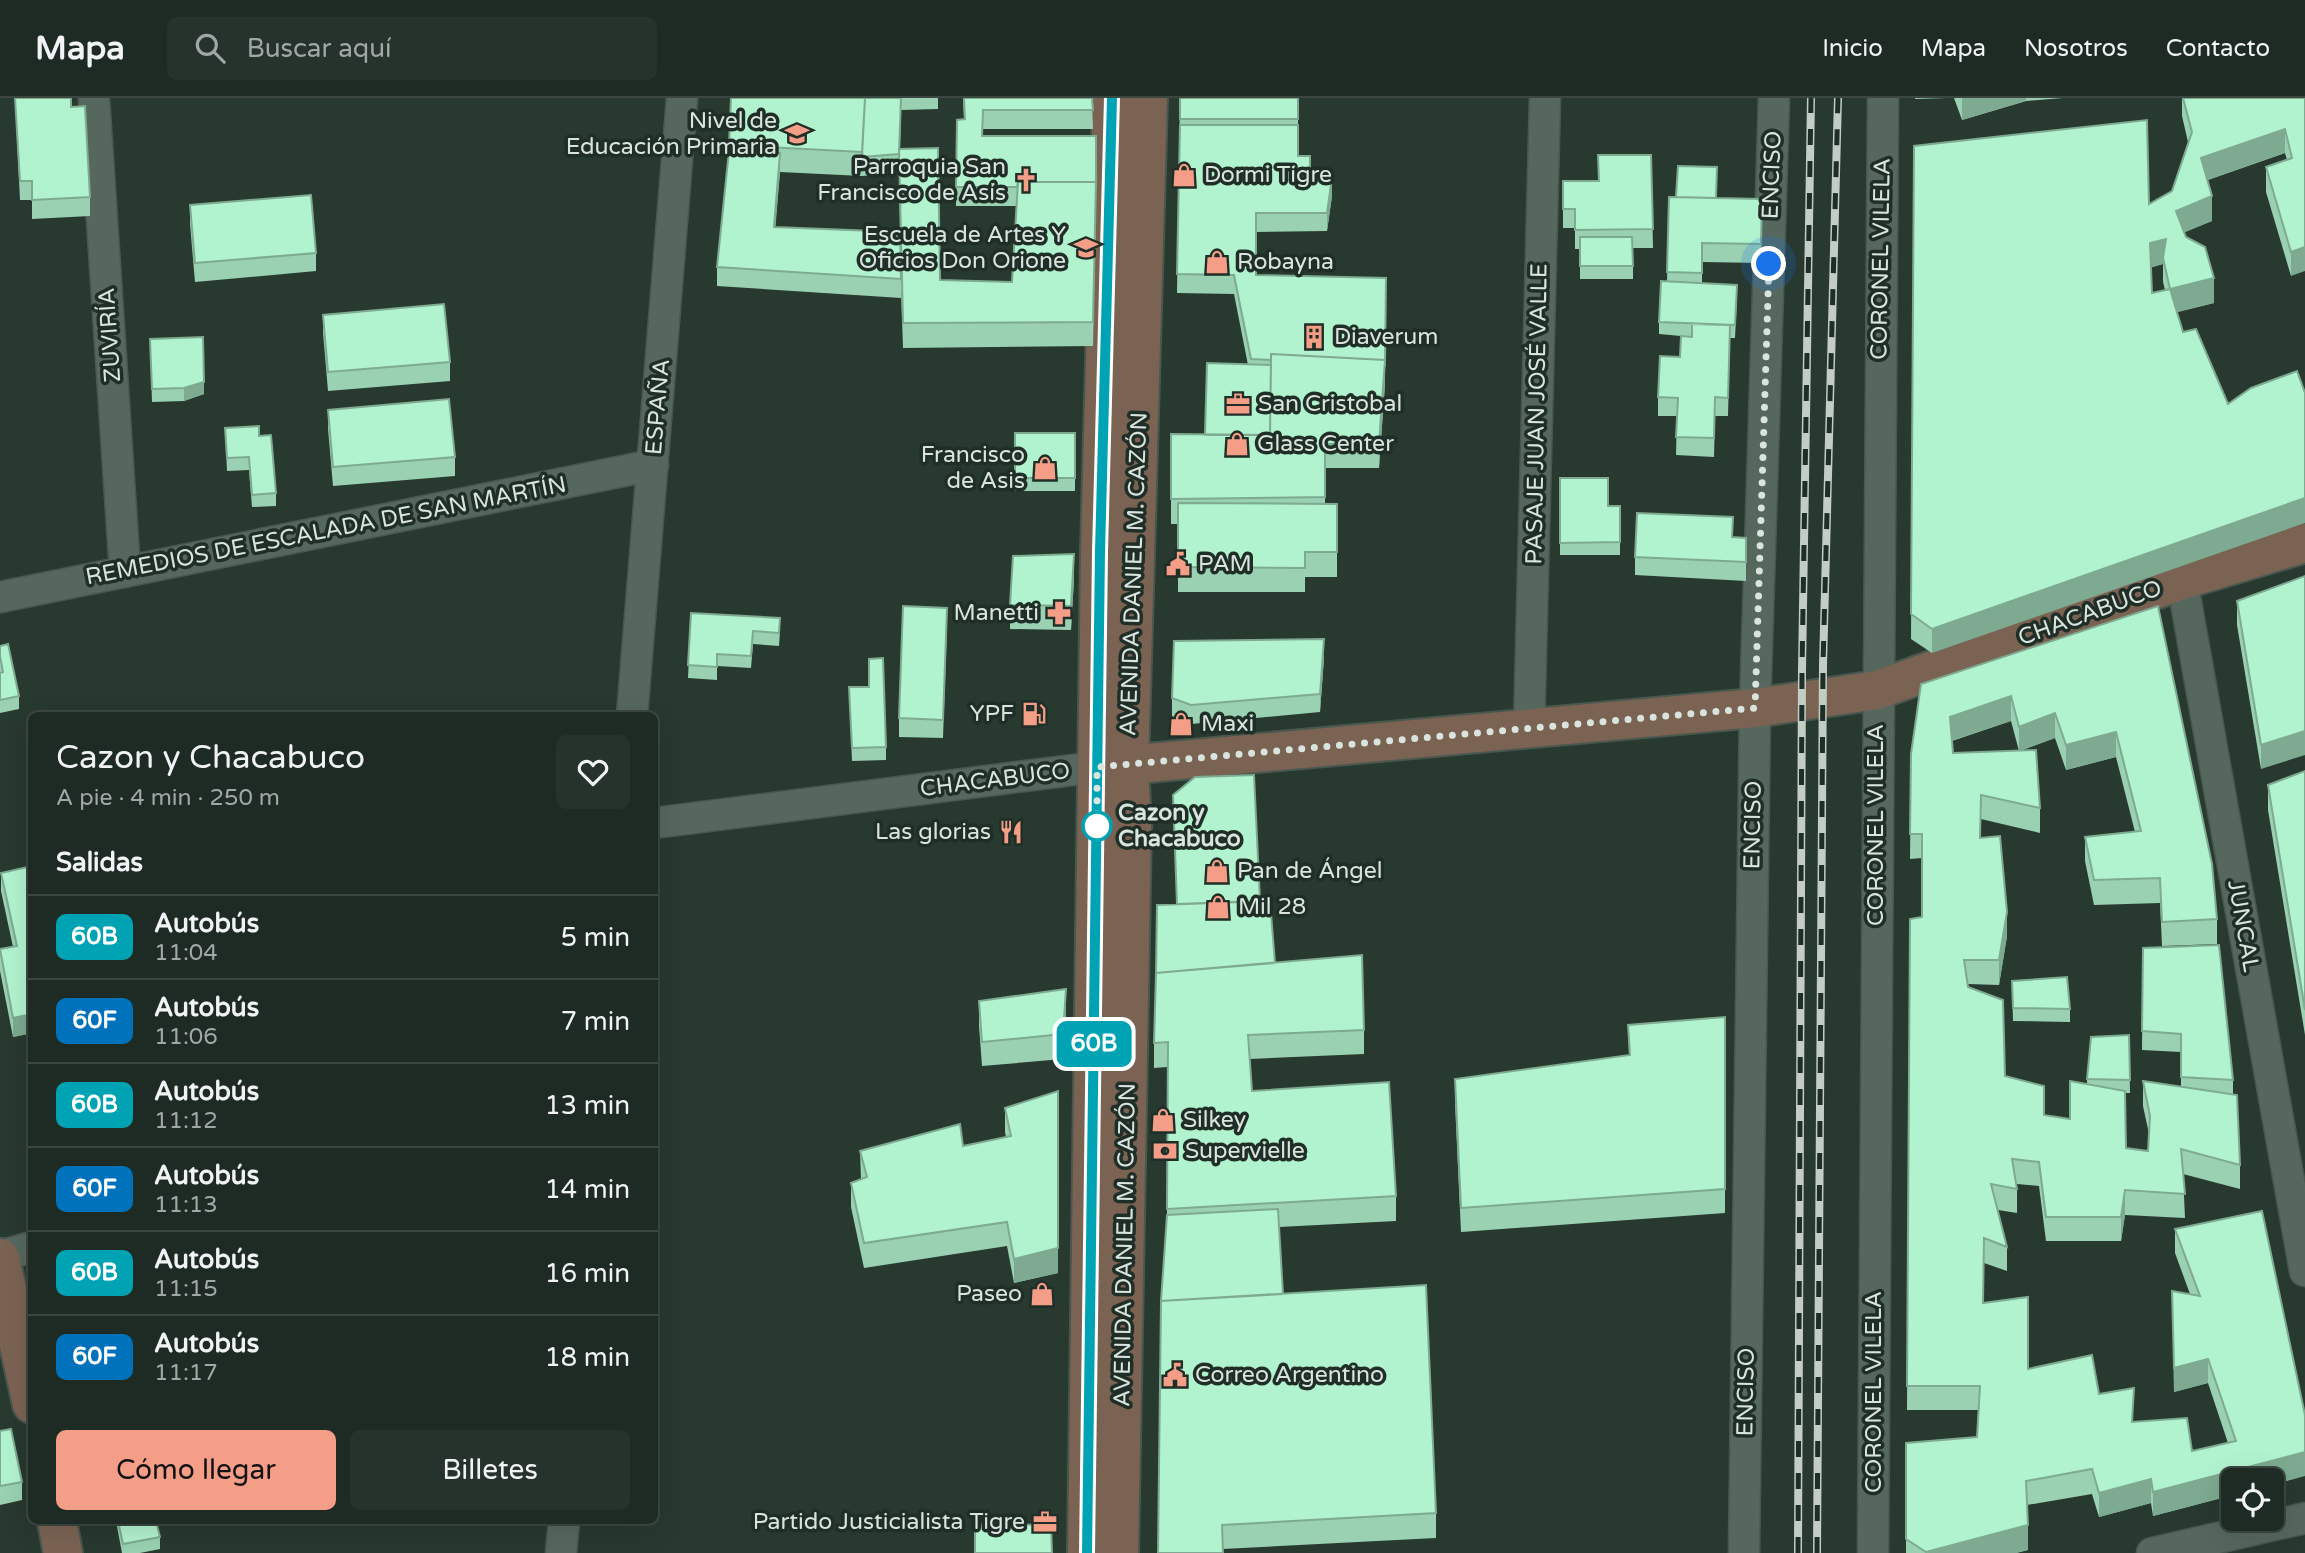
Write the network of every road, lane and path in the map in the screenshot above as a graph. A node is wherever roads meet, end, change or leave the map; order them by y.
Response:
1 (94, 98) edge
2 (682, 98) edge
3 (1112, 98) edge
4 (1148, 98) edge
5 (1545, 98) edge
6 (1774, 98) edge
7 (1883, 98) edge
8 (653, 465) junction
9 (2305, 542) edge
10 (125, 572) junction
11 (2182, 580) junction
12 (0, 597) edge
13 (1877, 690) junction
14 (1755, 708) junction
15 (632, 712) edge
16 (1530, 729) junction
17 (1113, 766) junction
18 (658, 823) edge
19 (28, 1248) edge
20 (0, 1257) edge
21 (2305, 1271) edge
22 (28, 1386) edge
23 (2305, 1518) edge
24 (58, 1524) edge
25 (564, 1524) edge
26 (64, 1553) edge
27 (561, 1553) edge
28 (1087, 1553) edge
29 (1119, 1553) edge
30 (1744, 1553) edge
31 (1873, 1553) edge
32 (2152, 1553) edge

1 - 10 street, ZUVIRÍA
2 - 8 street, ESPAÑA
3 - 17 main road, AVENIDA DANIEL M. CAZÓN
4 - 17 main road, AVENIDA DANIEL M. CAZÓN
5 - 16 street, PASAJE JUAN JOSÉ VALLE
6 - 14 street, ENCISO
7 - 13 street, CORONEL VILELA
8 - 10 street, REMEDIOS DE ESCALADA DE SAN MARTÍN
8 - 15 street, ESPAÑA
9 - 11 main road, CHACABUCO
10 - 12 street, REMEDIOS DE ESCALADA DE SAN MARTÍN
11 - 13 main road, CHACABUCO
11 - 21 street, JUNCAL
13 - 14 main road, CHACABUCO
13 - 31 street, CORONEL VILELA
14 - 16 main road, CHACABUCO
14 - 30 street, ENCISO
16 - 17 main road, CHACABUCO
17 - 18 street, CHACABUCO
17 - 28 main road, AVENIDA DANIEL M. CAZÓN
17 - 29 main road, AVENIDA DANIEL M. CAZÓN
19 - 20 street
20 - 22 main road
23 - 32 street
24 - 26 main road
25 - 27 street

